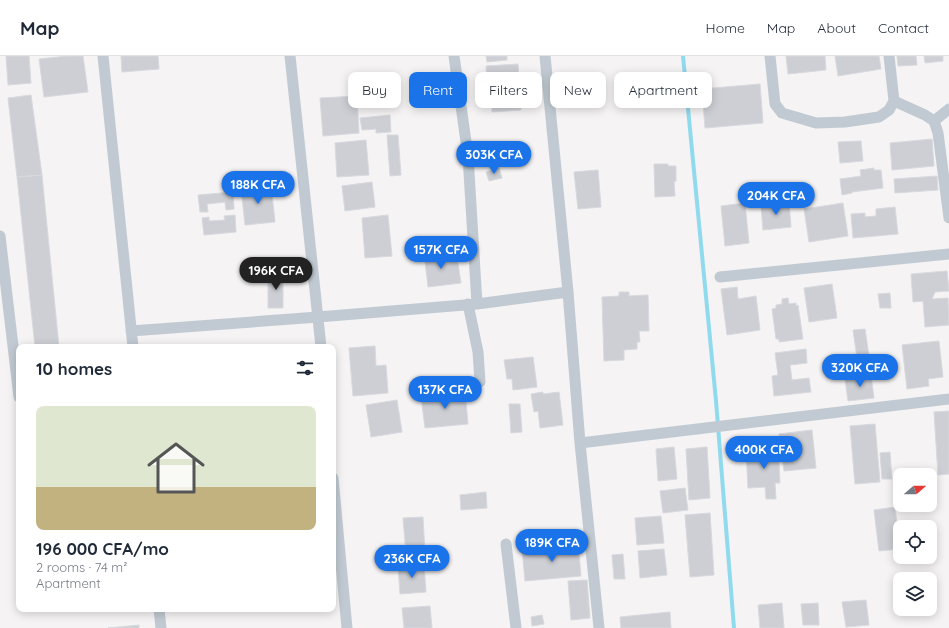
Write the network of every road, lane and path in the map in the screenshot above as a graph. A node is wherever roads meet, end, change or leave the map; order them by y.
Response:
1 (103, 56) edge
2 (290, 56) edge
3 (454, 56) edge
4 (545, 56) edge
5 (770, 56) edge
6 (889, 56) edge
7 (894, 101) junction
8 (949, 109) edge
9 (934, 121) junction
10 (949, 218) edge
11 (0, 236) edge
12 (949, 254) edge
13 (720, 277) dead end
14 (568, 292) junction
15 (472, 304) junction
16 (318, 317) junction
17 (131, 331) junction
18 (132, 344) edge
19 (321, 344) edge
20 (16, 372) edge
21 (480, 382) dead end
22 (949, 399) edge
23 (580, 443) junction
24 (336, 510) edge
25 (506, 544) dead end
26 (159, 612) edge
27 (161, 628) edge
28 (347, 628) edge
29 (516, 628) edge
30 (599, 628) edge

1 - 17 street
2 - 16 street
3 - 15 street
4 - 14 street
5 - 7 street
6 - 7 street
7 - 9 street
8 - 9 street
9 - 10 street
11 - 20 street
12 - 13 street
14 - 15 street
14 - 23 street
15 - 16 street
15 - 21 street
16 - 17 street
16 - 19 street
17 - 18 street
22 - 23 street
23 - 30 street
24 - 28 street
25 - 29 street
26 - 27 street

